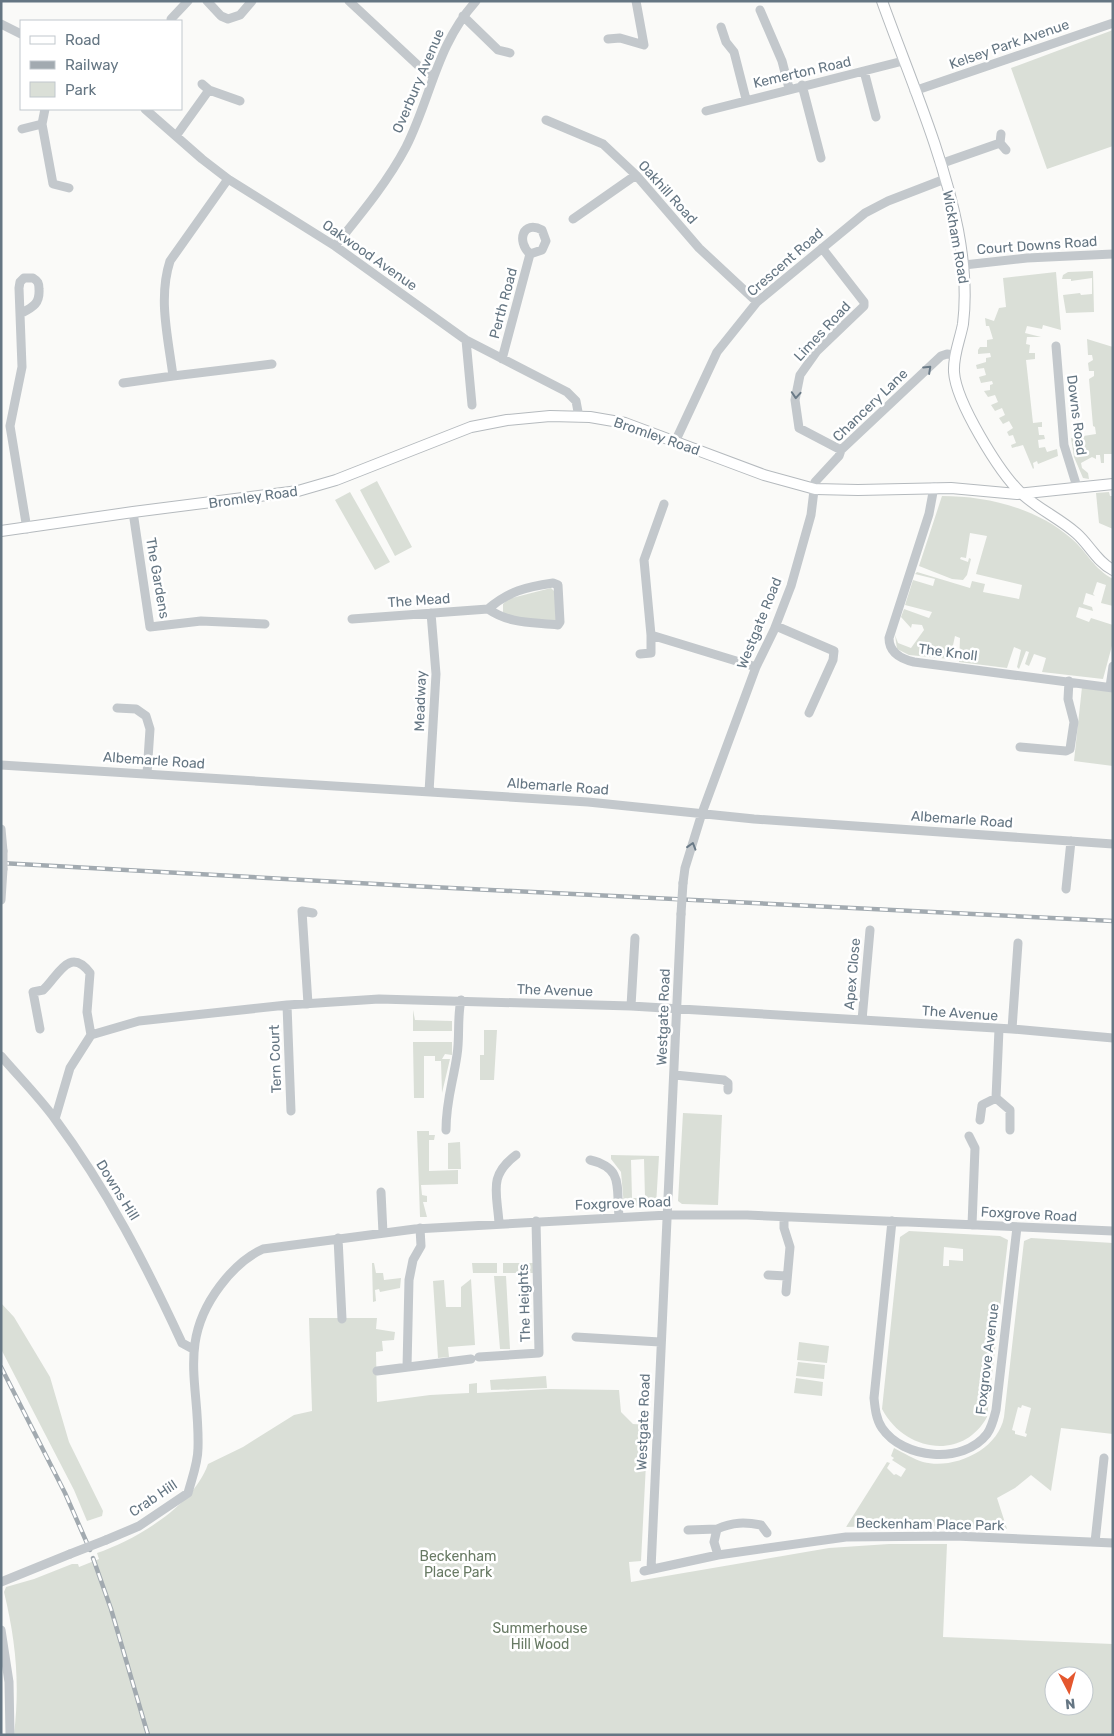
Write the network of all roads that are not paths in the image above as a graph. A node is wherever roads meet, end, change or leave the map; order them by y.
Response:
1 (188, 1) edge
2 (207, 1) edge
3 (252, 1) edge
4 (349, 1) edge
5 (476, 1) edge
6 (636, 1) edge
7 (882, 1) edge
8 (760, 10) dead end
9 (463, 16) junction
10 (171, 19) dead end
11 (1113, 23) edge
12 (1, 24) edge
13 (721, 27) dead end
14 (20, 34) edge
15 (608, 39) dead end
16 (510, 52) dead end
17 (903, 61) junction
18 (864, 72) junction
19 (433, 76) junction
20 (802, 85) junction
21 (789, 88) junction
22 (914, 92) junction
23 (746, 99) junction
24 (240, 101) dead end
25 (45, 110) edge
26 (146, 110) edge
27 (706, 111) dead end
28 (876, 117) dead end
29 (546, 120) dead end
30 (42, 124) junction
31 (22, 128) dead end
32 (176, 136) junction
33 (1003, 142) dead end
34 (821, 158) dead end
35 (940, 164) junction
36 (636, 175) junction
37 (228, 179) junction
38 (945, 179) junction
39 (69, 188) dead end
40 (573, 219) dead end
41 (336, 246) junction
42 (822, 248) junction
43 (530, 254) dead end
44 (1113, 254) edge
45 (964, 265) junction
46 (757, 302) junction
47 (20, 314) dead end
48 (466, 340) junction
49 (1056, 346) dead end
50 (955, 354) junction
51 (502, 359) junction
52 (272, 364) dead end
53 (173, 376) junction
54 (122, 383) dead end
55 (472, 405) dead end
56 (579, 416) junction
57 (675, 442) junction
58 (841, 450) junction
59 (1113, 484) edge
60 (934, 487) junction
61 (1077, 487) junction
62 (814, 488) junction
63 (1022, 494) junction
64 (664, 504) dead end
65 (133, 512) junction
66 (27, 529) junction
67 (1, 531) edge
68 (1113, 570) edge
69 (488, 609) junction
70 (431, 613) junction
71 (352, 619) dead end
72 (265, 624) dead end
73 (776, 626) junction
74 (652, 635) junction
75 (640, 654) dead end
76 (1113, 666) edge
77 (756, 667) junction
78 (1069, 682) junction
79 (1111, 688) edge
80 (117, 708) dead end
81 (809, 713) dead end
82 (1020, 747) dead end
83 (1, 765) edge
84 (147, 774) junction
85 (429, 792) junction
86 (702, 813) junction
87 (1, 829) edge
88 (1071, 841) junction
89 (1113, 844) edge
90 (1066, 890) dead end
91 (1, 900) edge
92 (312, 913) dead end
93 (870, 930) dead end
94 (635, 938) dead end
95 (1018, 943) dead end
96 (461, 1000) junction
97 (308, 1004) junction
98 (287, 1005) junction
99 (631, 1006) junction
100 (678, 1010) junction
101 (862, 1020) junction
102 (40, 1029) dead end
103 (998, 1029) junction
104 (1012, 1029) junction
105 (91, 1035) junction
106 (1113, 1038) edge
107 (1, 1056) edge
108 (675, 1075) junction
109 (728, 1090) dead end
110 (996, 1098) junction
111 (291, 1111) dead end
112 (55, 1119) junction
113 (980, 1120) dead end
114 (446, 1130) dead end
115 (1010, 1130) dead end
116 (968, 1136) dead end
117 (516, 1155) dead end
118 (590, 1160) dead end
119 (381, 1192) dead end
120 (668, 1215) junction
121 (619, 1216) junction
122 (784, 1217) junction
123 (536, 1221) junction
124 (892, 1221) junction
125 (499, 1223) junction
126 (972, 1225) junction
127 (1017, 1227) junction
128 (420, 1228) junction
129 (1113, 1232) edge
130 (384, 1233) junction
131 (338, 1238) junction
132 (768, 1275) dead end
133 (786, 1276) junction
134 (786, 1292) dead end
135 (342, 1319) dead end
136 (576, 1337) dead end
137 (660, 1342) junction
138 (193, 1349) junction
139 (407, 1367) junction
140 (376, 1371) dead end
141 (1104, 1458) dead end
142 (717, 1529) junction
143 (688, 1530) dead end
144 (767, 1533) dead end
145 (1095, 1542) junction
146 (1113, 1543) edge
147 (718, 1556) junction
148 (648, 1570) joint
149 (1, 1582) edge
150 (1, 1630) edge
151 (10, 1735) edge

1 - 10 street
2 - 3 street
4 - 19 street
5 - 9 street, Overbury Avenue
6 - 15 street
7 - 17 main road, Wickham Road
8 - 21 street
9 - 16 street
9 - 19 street, Overbury Avenue
11 - 22 street, Kelsey Park Avenue
12 - 14 street
13 - 23 street
17 - 18 street, Kemerton Road
17 - 22 main road, Wickham Road
18 - 20 street, Kemerton Road
18 - 28 street
19 - 41 street, Overbury Avenue
20 - 21 street, Kemerton Road
20 - 34 street
21 - 23 street, Kemerton Road
22 - 35 main road, Wickham Road
23 - 27 street, Kemerton Road
24 - 32 street
25 - 30 street
26 - 32 street, Oakwood Avenue
29 - 36 street, Oakhill Road
30 - 31 street
30 - 39 street
32 - 37 street, Oakwood Avenue
33 - 35 street
35 - 38 main road, Wickham Road
36 - 40 street
36 - 46 street, Oakhill Road
37 - 41 street, Oakwood Avenue
37 - 53 street
38 - 42 street, Crescent Road
38 - 45 main road, Wickham Road
41 - 48 street, Oakwood Avenue
42 - 46 street, Crescent Road
42 -> 58 street, Limes Road
43 - 51 street, Perth Road
44 - 45 street, Court Downs Road
45 - 50 main road, Wickham Road
46 - 57 street, Crescent Road
47 - 66 street
48 - 51 street, Oakwood Avenue
48 - 55 street
49 - 61 street, Downs Road
58 -> 50 street, Chancery Lane
50 - 63 main road, Wickham Road
51 - 56 street, Oakwood Avenue
52 - 53 street
53 - 54 street
56 - 57 main road, Bromley Road
56 - 65 main road, Bromley Road
57 - 62 main road, Bromley Road
58 - 62 street, Chancery Lane
59 - 61 main road, Bromley Road
60 - 62 main road, Bromley Road
60 - 63 main road, Bromley Road
60 - 78 street, The Knoll
61 - 63 main road, Bromley Road
62 - 73 street, Westgate Road
63 - 68 main road
64 - 74 street
65 - 66 main road, Bromley Road
65 - 72 street, The Gardens
66 - 67 main road, Bromley Road
69 - 69 street
69 - 70 street, The Mead
70 - 71 street, The Mead
70 - 85 street, Meadway
73 - 77 street, Westgate Road
73 - 81 street
74 - 75 street
74 - 77 street
76 - 79 street
77 - 86 street, Westgate Road
78 - 79 street, The Knoll
78 - 82 street
80 - 84 street
83 - 84 street, Albemarle Road
84 - 85 street, Albemarle Road
85 - 86 street, Albemarle Road
86 - 88 street, Albemarle Road
100 -> 86 street, Westgate Road, bridge
87 - 91 street, bridge
88 - 89 street, Albemarle Road
88 - 90 street
92 - 97 street
93 - 101 street, Apex Close
94 - 99 street
95 - 104 street
96 - 97 street, The Avenue
96 - 99 street, The Avenue
96 - 114 street
97 - 98 street, The Avenue
98 - 105 street, The Avenue
98 - 111 street, Tern Court
99 - 100 street, The Avenue
100 - 101 street, The Avenue
100 - 108 street, Westgate Road
101 - 103 street, The Avenue
102 - 105 street
103 - 104 street, The Avenue
103 - 110 street
104 - 106 street, The Avenue
105 - 112 street
107 - 112 street, Downs Hill
108 - 109 street
108 - 120 street, Westgate Road
110 - 113 street
110 - 115 street
112 - 138 street, Downs Hill
116 - 126 street
117 - 125 street
118 - 121 street
119 - 130 street
120 - 121 street, Foxgrove Road
120 - 122 street, Foxgrove Road
120 - 137 street, Westgate Road
121 - 123 street, Foxgrove Road
122 - 124 street, Foxgrove Road
122 - 133 street
123 - 125 street, Foxgrove Road
123 - 139 street, The Heights
124 - 126 street, Foxgrove Road
124 - 127 street, Foxgrove Avenue
125 - 128 street, Foxgrove Road
126 - 127 street, Foxgrove Road
127 - 129 street, Foxgrove Road
128 - 130 street, Foxgrove Road
128 - 139 street
130 - 131 street, Foxgrove Road
131 - 135 street
131 - 138 street, Foxgrove Road
132 - 133 street
133 - 134 street
136 - 137 street
137 - 148 street, Westgate Road
138 - 149 street, Crab Hill, bridge
139 - 140 street, The Heights
141 - 145 street
142 - 143 street
142 - 144 street
142 - 147 street
145 - 146 street, Beckenham Place Park
145 - 147 street, Beckenham Place Park
147 - 148 street, Beckenham Place Park
150 - 151 street

